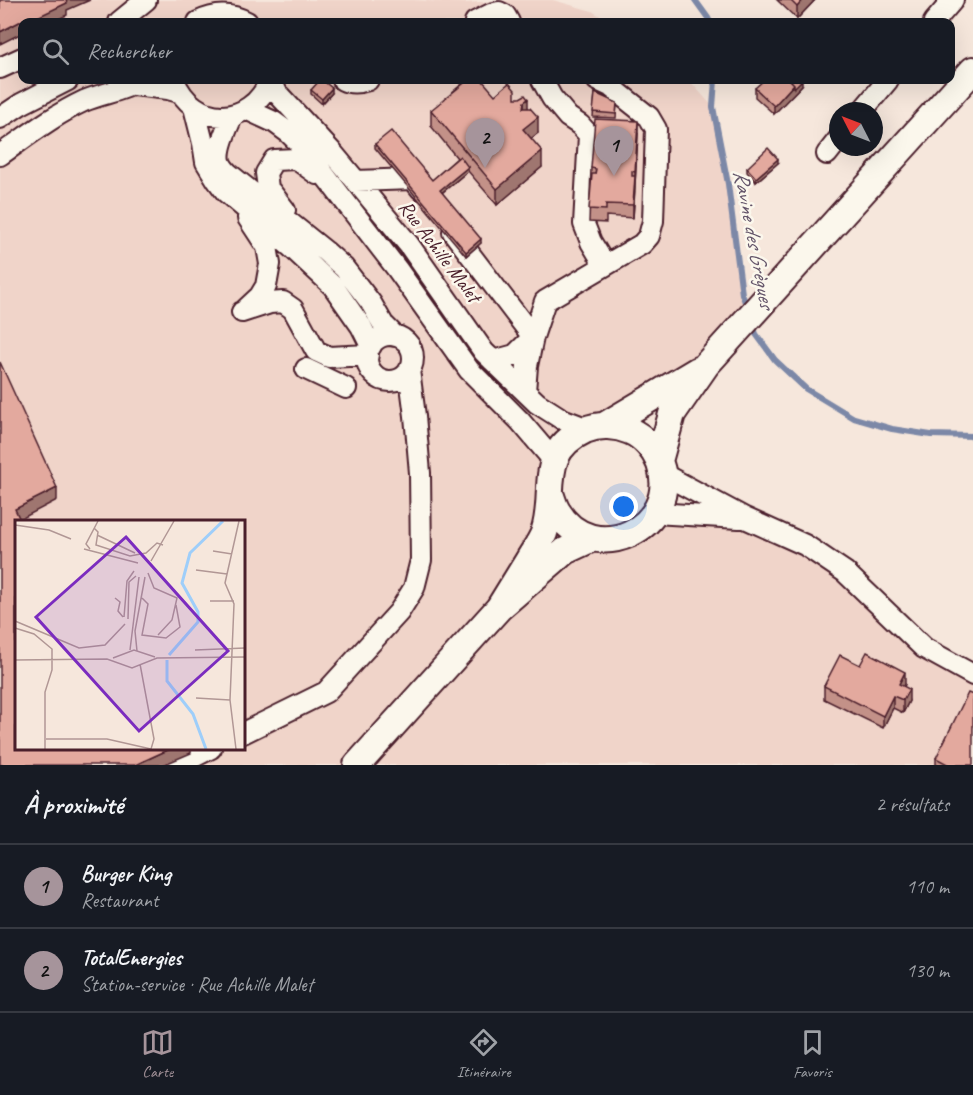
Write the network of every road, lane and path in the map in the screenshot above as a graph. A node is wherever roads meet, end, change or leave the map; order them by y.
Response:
1 (146, 0) edge
2 (216, 0) edge
3 (232, 0) edge
4 (953, 0) edge
5 (124, 18) edge
6 (203, 18) edge
7 (210, 18) edge
8 (235, 18) edge
9 (242, 18) edge
10 (484, 18) edge
11 (507, 18) edge
12 (937, 18) edge
13 (18, 60) edge
14 (0, 68) edge
15 (973, 70) edge
16 (60, 84) edge
17 (132, 84) edge
18 (147, 84) edge
19 (268, 84) edge
20 (272, 84) edge
21 (544, 84) edge
22 (606, 84) edge
23 (885, 84) edge
24 (176, 86) edge
25 (870, 102) edge
26 (194, 107) junction
27 (240, 112) junction
28 (0, 118) edge
29 (0, 155) edge
30 (356, 181) junction
31 (330, 184) junction
32 (238, 203) junction
33 (308, 237) junction
34 (602, 267) junction
35 (395, 336) junction
36 (533, 338) junction
37 (369, 350) junction
38 (493, 361) junction
39 (706, 365) junction
40 (306, 369) dead end
41 (409, 370) junction
42 (385, 381) junction
43 (346, 387) dead end
44 (525, 391) junction
45 (416, 416) junction
46 (596, 427) junction
47 (554, 461) junction
48 (661, 467) junction
49 (550, 494) junction
50 (654, 513) junction
51 (745, 518) junction
52 (592, 538) junction
53 (499, 608) junction
54 (973, 675) edge
55 (244, 733) edge
56 (207, 750) edge
57 (178, 765) edge
58 (357, 765) edge

1 - 5 street
2 - 6 street
3 - 9 street
4 - 12 street
7 - 8 street
10 - 11 street
13 - 14 street
15 - 39 main road
16 - 28 street
17 - 29 street
18 - 24 street
19 - 27 street
20 - 30 street, Rue Achille Malet
21 - 34 street
22 - 34 street
23 - 25 street
24 - 26 street
26 - 27 street
26 - 32 street
27 - 31 street
27 - 33 street
30 - 36 street
30 - 38 street, Rue Achille Malet
31 - 33 street
31 - 47 street
32 - 37 street
32 - 37 street
33 - 35 street
34 - 36 street
35 - 37 street
35 - 41 street
36 - 38 street
36 - 44 street
37 - 42 street
38 - 44 street, Rue Achille Malet
39 - 46 main road
39 - 48 main road
40 - 43 street
41 - 42 street
41 - 45 street
42 - 45 street
44 - 46 street, Rue Achille Malet
45 - 55 street
46 - 47 main road
46 - 48 main road
47 - 49 main road
48 - 50 main road
48 - 51 street
49 - 52 main road
49 - 53 main road
50 - 51 street
50 - 52 main road
51 - 54 street
52 - 53 main road
53 - 58 main road
56 - 57 street

